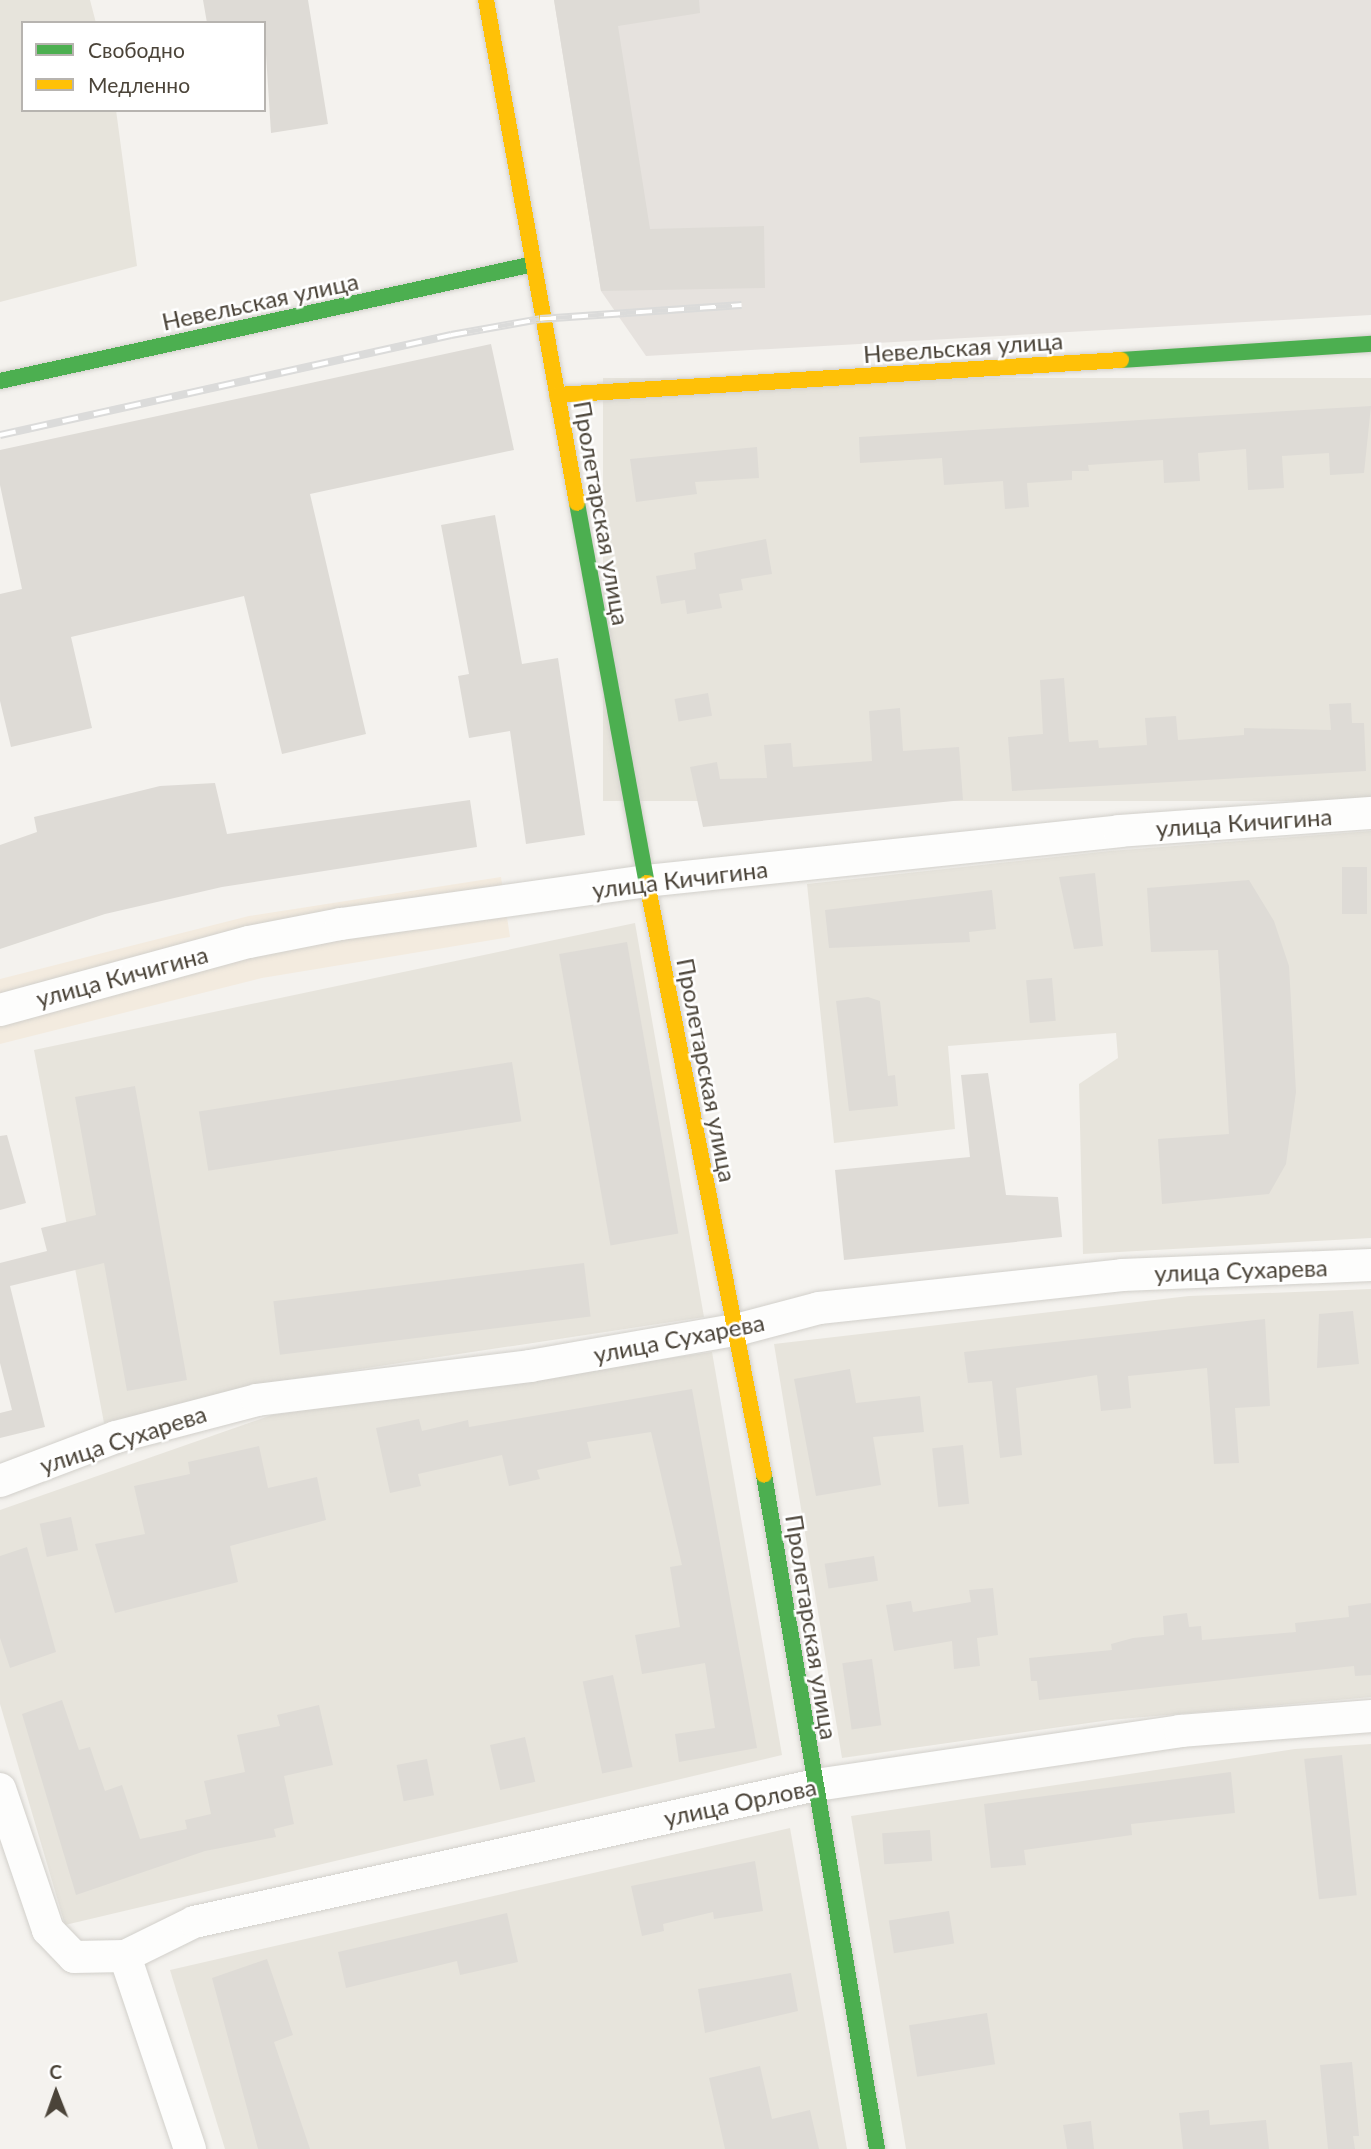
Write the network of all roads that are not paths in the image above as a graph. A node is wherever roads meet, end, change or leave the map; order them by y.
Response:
1 (486, 0) edge
2 (529, 265) junction
3 (1371, 344) edge
4 (0, 381) edge
5 (557, 395) junction
6 (1371, 813) edge
7 (646, 881) junction
8 (0, 1010) edge
9 (1371, 1265) edge
10 (740, 1329) junction
11 (0, 1481) edge
12 (1371, 1716) edge
13 (816, 1785) junction
14 (0, 1788) edge
15 (125, 1956) junction
16 (190, 2149) edge
17 (877, 2149) edge

1 - 2 main road, Пролетарская улица
2 - 4 main road, Невельская улица
2 - 5 main road, Пролетарская улица
3 - 5 main road, Невельская улица
5 - 7 main road, Пролетарская улица
6 - 7 street, улица Кичигина
7 - 8 street, улица Кичигина
7 - 10 main road, Пролетарская улица
9 - 10 street, улица Сухарева
10 - 11 street, улица Сухарева
10 - 13 main road, Пролетарская улица
12 - 13 street, улица Орлова
13 - 15 street, улица Орлова
13 - 17 main road, Пролетарская улица
14 - 15 street
15 - 16 street

